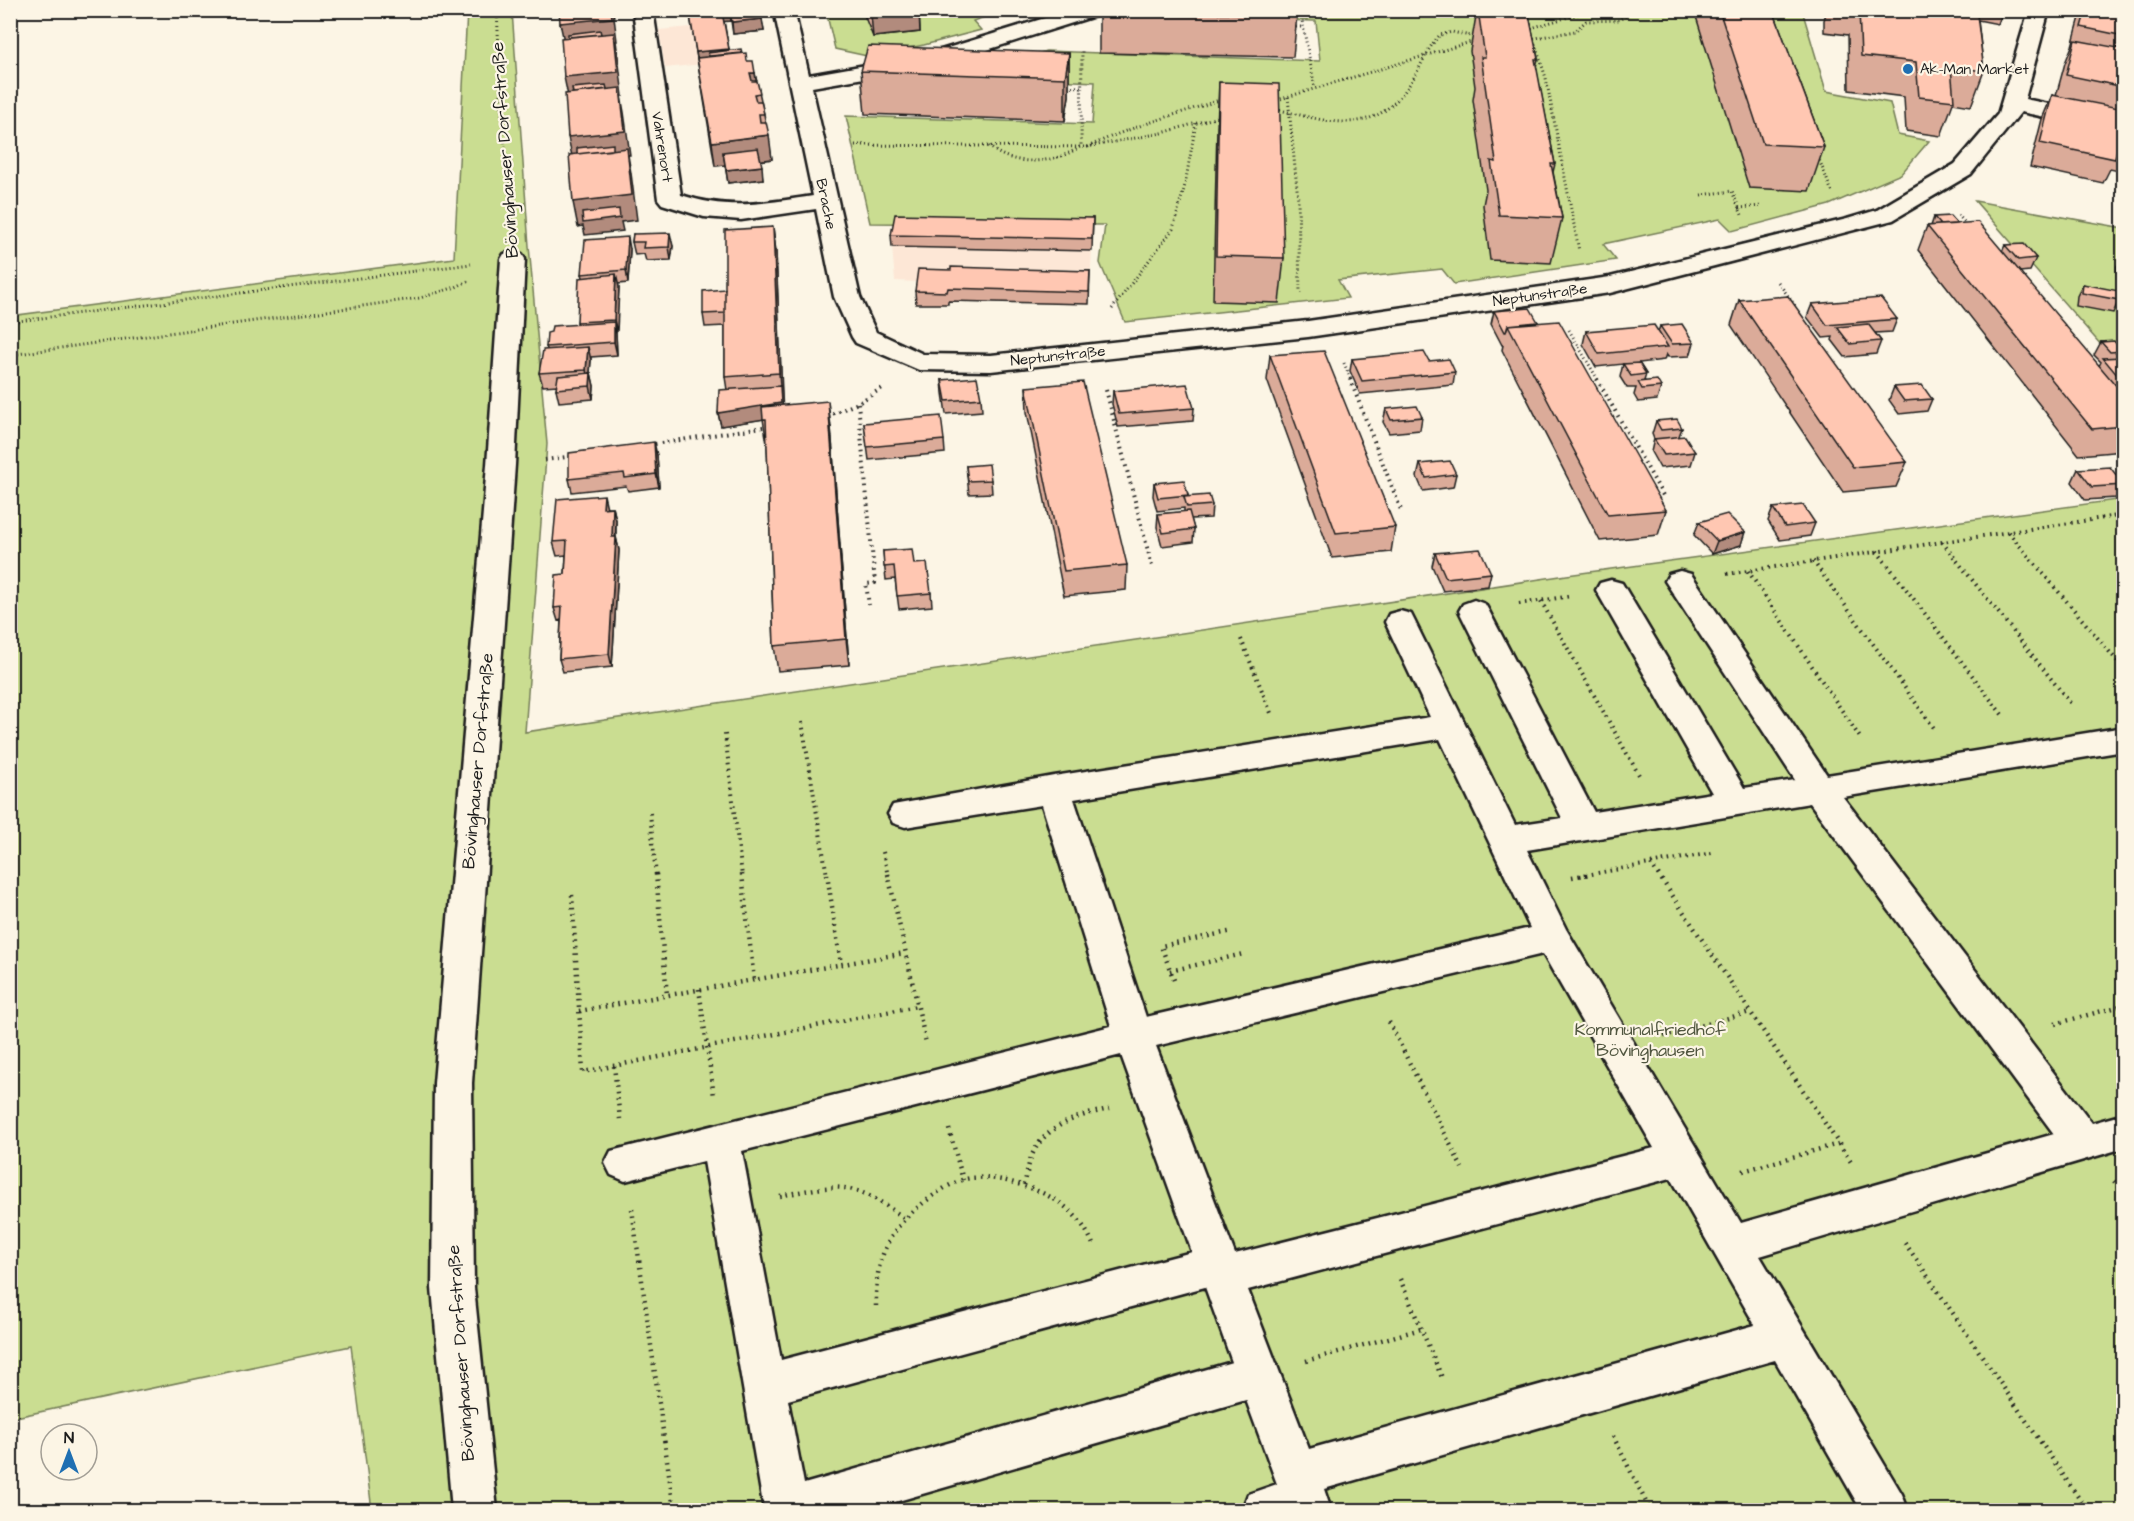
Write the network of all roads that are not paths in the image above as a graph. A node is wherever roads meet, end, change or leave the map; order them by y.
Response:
1 (643, 10) edge
2 (784, 10) edge
3 (1094, 10) edge
4 (2039, 10) edge
5 (800, 83) junction
6 (2012, 103) junction
7 (2124, 128) edge
8 (825, 201) junction
9 (513, 259) road end
10 (919, 362) joint
11 (1680, 581) road end
12 (1611, 590) road end
13 (1474, 611) road end
14 (1400, 622) dead end
15 (1450, 726) junction
16 (2113, 741) edge
17 (1054, 789) junction
18 (1819, 790) junction
19 (1735, 803) junction
20 (905, 814) dead end
21 (1584, 827) junction
22 (1505, 840) junction
23 (1552, 937) junction
24 (1133, 1036) junction
25 (2124, 1131) edge
26 (720, 1139) junction
27 (2084, 1143) junction
28 (625, 1163) road end
29 (1689, 1171) junction
30 (1732, 1245) junction
31 (1220, 1270) junction
32 (1785, 1336) junction
33 (1259, 1374) junction
34 (764, 1386) junction
35 (1304, 1494) edge
36 (474, 1510) edge
37 (786, 1510) edge
38 (791, 1510) edge
39 (1264, 1510) edge
40 (1886, 1510) edge

1 - 8 street, Vahrenort
2 - 5 street, Brache
3 - 5 street
4 - 6 street, Neptunstraße
5 - 8 street, Brache
6 - 7 street
6 - 10 street, Neptunstraße
8 - 10 street, Brache
9 - 36 street, Bövinghauser Dorfstraße
11 - 18 street
12 - 19 street
13 - 21 street
14 - 15 street
15 - 17 street
15 - 22 street
16 - 18 street
17 - 20 street
17 - 24 street
18 - 19 street
18 - 27 street
19 - 21 street
21 - 22 street
22 - 23 street
23 - 24 street
23 - 29 street
24 - 26 street
24 - 31 street
25 - 27 street
26 - 28 street
26 - 34 street
27 - 30 street
29 - 30 street
29 - 31 street
30 - 32 street
31 - 33 street
31 - 34 street
32 - 35 street
32 - 40 street
33 - 35 street
33 - 38 street
34 - 37 street
35 - 39 street

